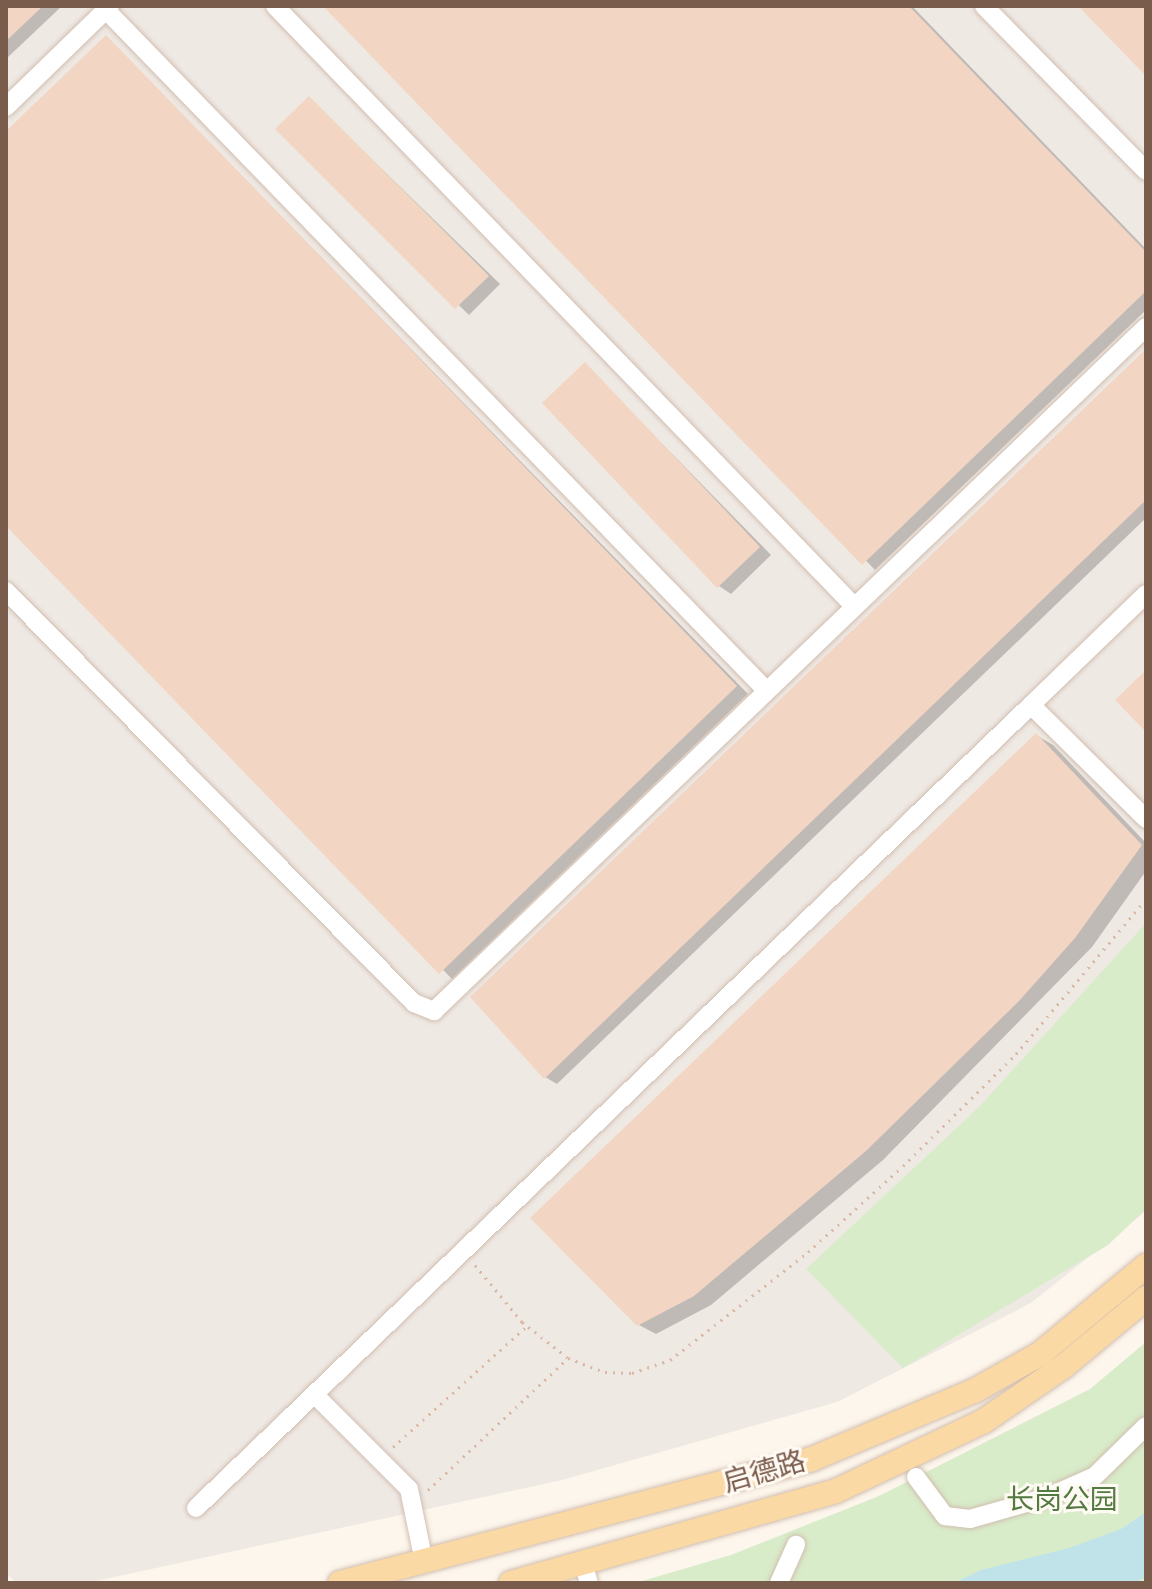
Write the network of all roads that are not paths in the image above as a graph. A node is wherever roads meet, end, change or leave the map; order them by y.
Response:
1 (275, 6) edge
2 (984, 6) edge
3 (108, 8) edge
4 (6, 107) edge
5 (1146, 171) edge
6 (1146, 327) edge
7 (6, 591) edge
8 (1146, 594) edge
9 (853, 605) junction
10 (766, 690) junction
11 (1031, 705) junction
12 (1146, 819) edge
13 (1146, 1266) edge
14 (1146, 1298) edge
15 (314, 1394) junction
16 (1146, 1426) edge
17 (916, 1477) dead end
18 (196, 1508) dead end
19 (796, 1545) dead end
20 (424, 1562) junction
21 (586, 1574) edge
22 (340, 1583) edge
23 (511, 1583) edge
24 (779, 1583) edge

1 - 9 lane
2 - 5 lane
3 - 4 lane
3 - 10 lane
6 - 9 lane
7 - 10 lane
8 - 11 lane
9 - 10 lane
11 - 12 lane
11 - 15 lane
13 - 20 main road, 启德路
14 - 21 main road, 启德路
15 - 18 lane
15 - 20 lane
16 - 17 lane
19 - 24 lane
20 - 22 main road, 启德路
21 - 23 main road, 启德路

